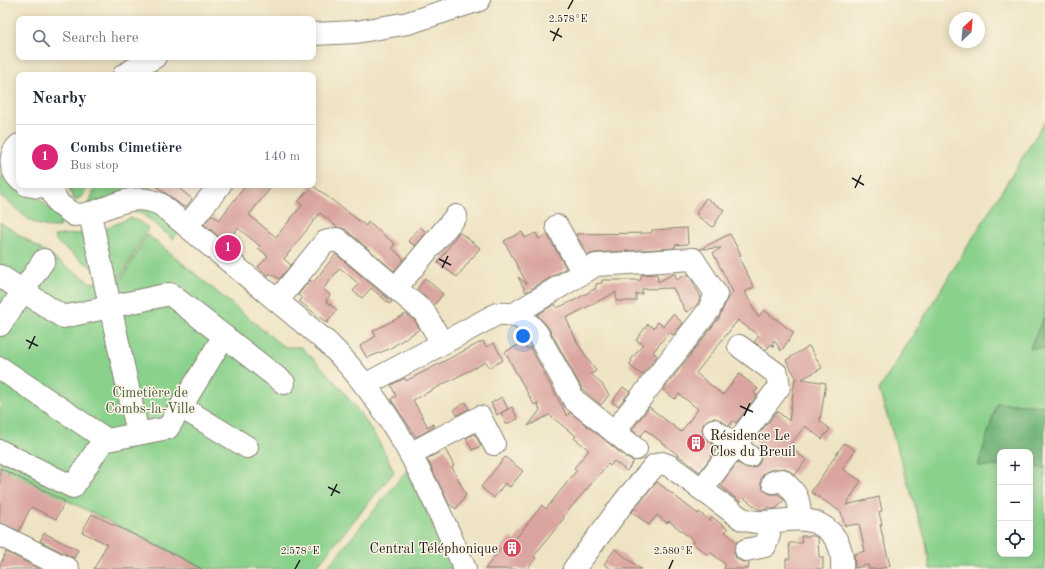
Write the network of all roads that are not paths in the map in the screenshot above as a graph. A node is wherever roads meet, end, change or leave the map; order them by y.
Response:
1 (479, 0) edge
2 (316, 34) edge
3 (150, 60) edge
4 (129, 72) edge
5 (11, 151) edge
6 (15, 177) edge
7 (50, 188) edge
8 (215, 188) edge
9 (90, 214) junction
10 (456, 216) dead end
11 (187, 226) junction
12 (557, 226) dead end
13 (44, 260) dead end
14 (583, 273) junction
15 (0, 276) edge
16 (396, 288) junction
17 (23, 291) junction
18 (278, 300) junction
19 (111, 306) junction
20 (514, 314) junction
21 (0, 325) edge
22 (224, 336) junction
23 (442, 343) junction
24 (739, 346) dead end
25 (0, 368) edge
26 (284, 383) dead end
27 (365, 385) junction
28 (181, 407) junction
29 (714, 430) dead end
30 (614, 432) junction
31 (138, 434) junction
32 (104, 438) junction
33 (494, 444) dead end
34 (247, 447) dead end
35 (636, 449) dead end
36 (0, 451) edge
37 (742, 451) junction
38 (410, 454) junction
39 (773, 482) dead end
40 (702, 489) junction
41 (800, 519) junction
42 (767, 522) junction
43 (0, 535) edge
44 (746, 550) dead end
45 (580, 567) edge
46 (63, 568) edge
47 (465, 569) edge
48 (842, 569) edge

1 - 2 street
3 - 4 street
5 - 6 street
7 - 9 street
8 - 11 street
9 - 11 street
9 - 19 street
10 - 16 street
11 - 18 street
12 - 14 street
13 - 17 street
14 - 20 street
14 - 30 street
15 - 17 street
16 - 18 street
16 - 23 street
17 - 19 street
17 - 21 street
18 - 27 street
19 - 22 street
19 - 31 street
20 - 23 street
20 - 30 street
22 - 26 street
22 - 28 street
23 - 27 street
24 - 37 street
25 - 32 street
27 - 38 street
28 - 31 street
28 - 34 street
29 - 37 street
30 - 35 street
31 - 32 street
32 - 36 street
33 - 38 street
37 - 40 street
38 - 47 street
39 - 41 street
40 - 42 street
40 - 45 street
41 - 42 street
41 - 48 street
42 - 44 street
43 - 46 street

